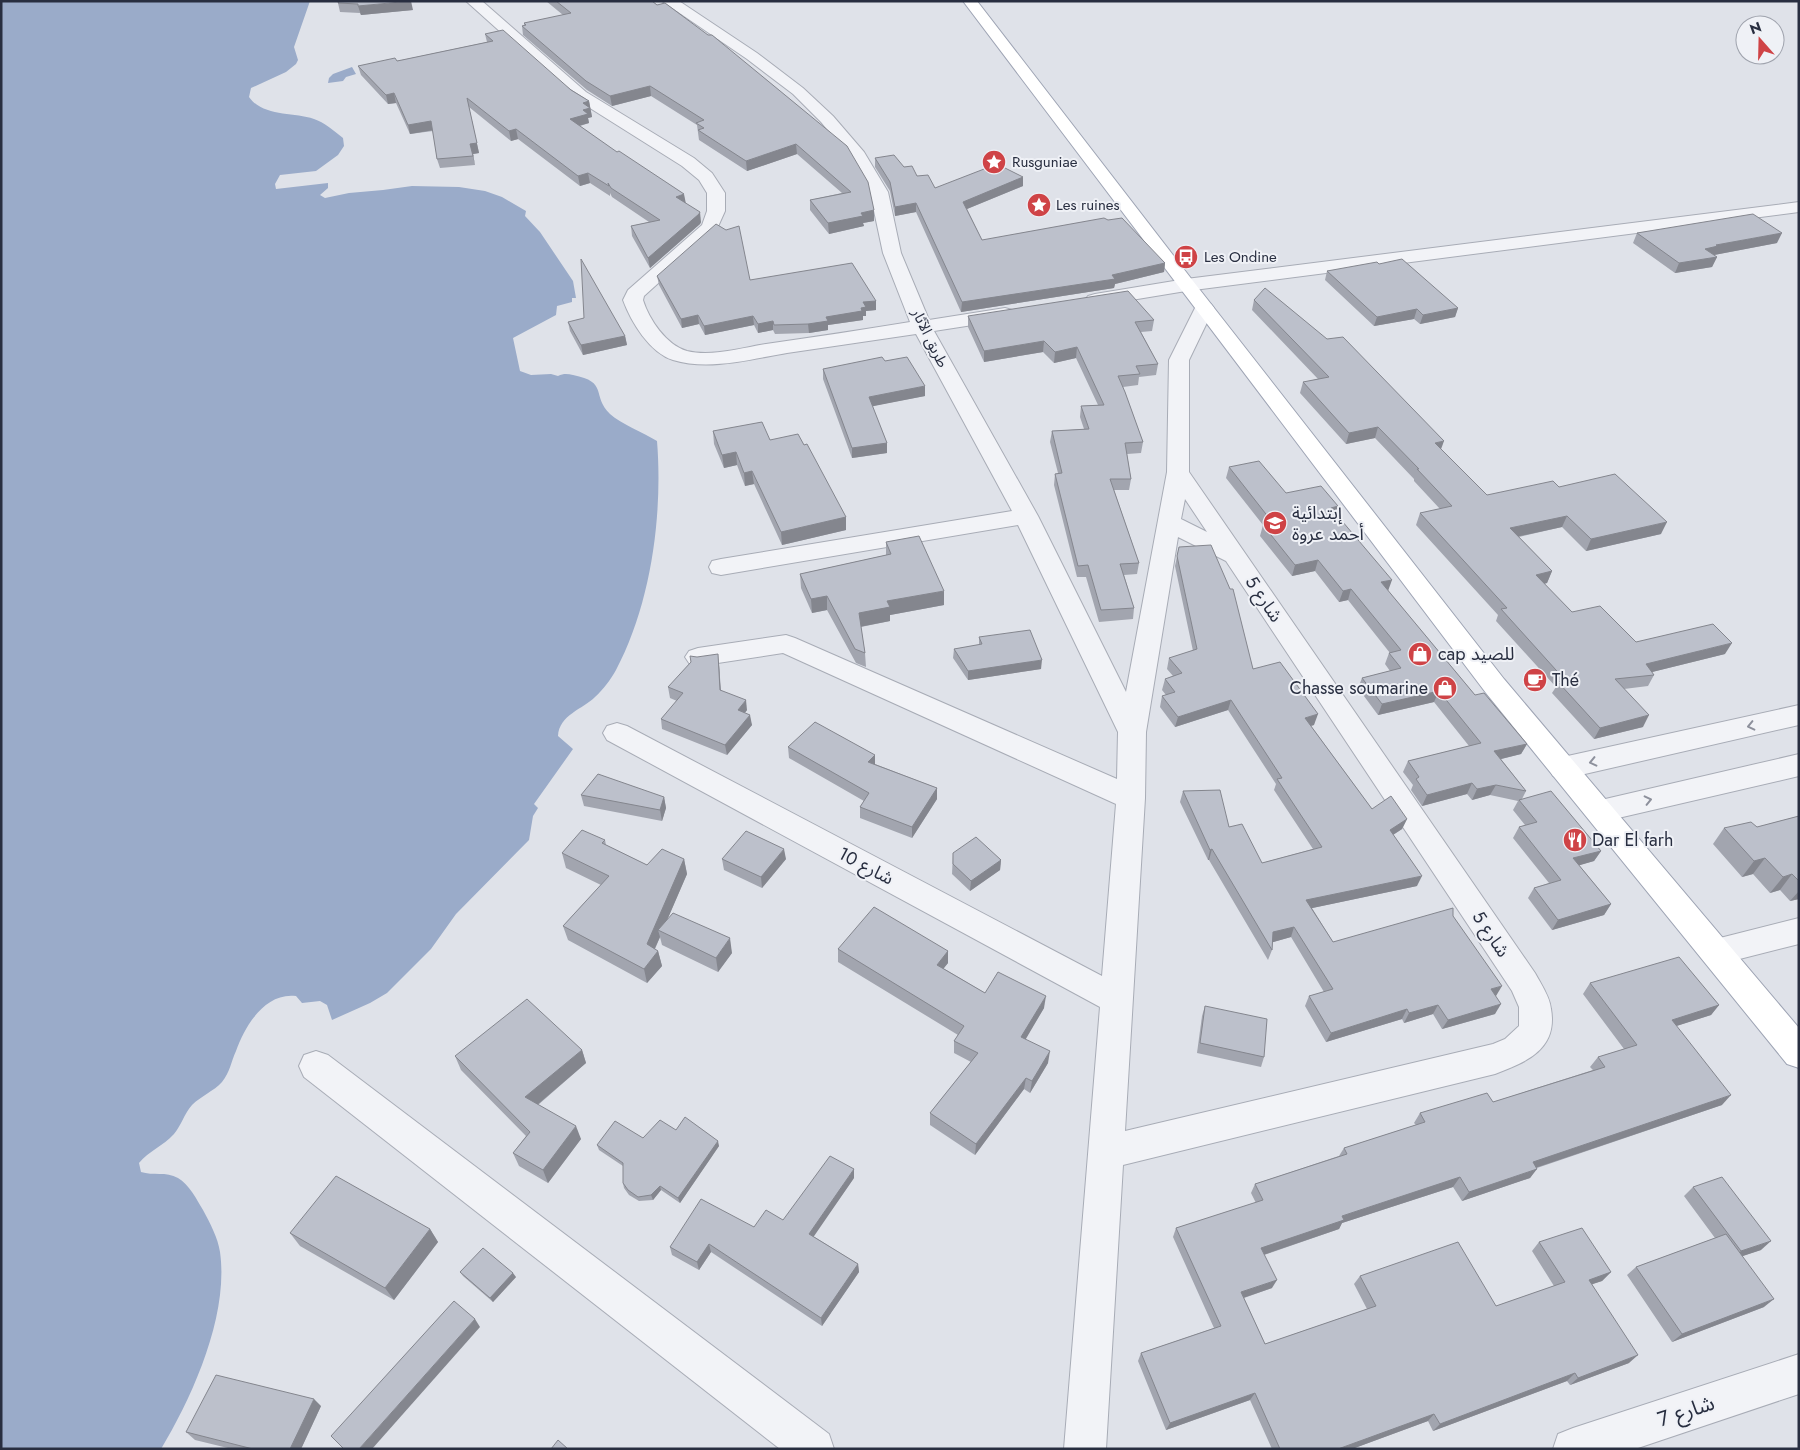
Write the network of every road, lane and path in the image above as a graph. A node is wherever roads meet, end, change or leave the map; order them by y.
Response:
1 (473, 1) edge
2 (669, 1) edge
3 (970, 1) edge
4 (1799, 207) edge
5 (1195, 297) junction
6 (1078, 302) edge
7 (1020, 312) edge
8 (922, 327) junction
9 (1178, 472) junction
10 (1026, 516) junction
11 (1170, 523) junction
12 (1236, 557) junction
13 (721, 567) dead end
14 (698, 656) edge
15 (1799, 715) edge
16 (1132, 732) junction
17 (617, 733) dead end
18 (1799, 765) edge
19 (1563, 768) junction
20 (1130, 798) junction
21 (1600, 811) junction
22 (1799, 931) edge
23 (1716, 952) junction
24 (1116, 999) junction
25 (1793, 1038) edge
26 (316, 1066) dead end
27 (1107, 1152) junction
28 (1799, 1374) edge
29 (814, 1449) edge
30 (1084, 1449) edge
31 (1573, 1449) edge

1 - 8 street
2 - 8 street, طريق الآثار
3 - 5 main road
4 - 5 street
5 - 6 street
5 - 9 street
5 - 19 main road
7 - 8 street
8 - 10 street, طريق الآثار
9 - 11 street
9 - 12 street, شارع 5
10 - 13 street
10 - 16 street, طريق الآثار
11 - 12 street
11 - 16 street
12 - 27 street, شارع 5
14 - 20 street
15 -> 19 street
16 - 20 street
17 - 24 street, شارع 10
21 -> 18 street
19 - 21 main road
20 - 24 street
21 - 23 main road
22 - 23 street
23 - 25 main road
24 - 27 street
26 - 29 street
27 - 30 street
28 - 31 street, شارع 7

